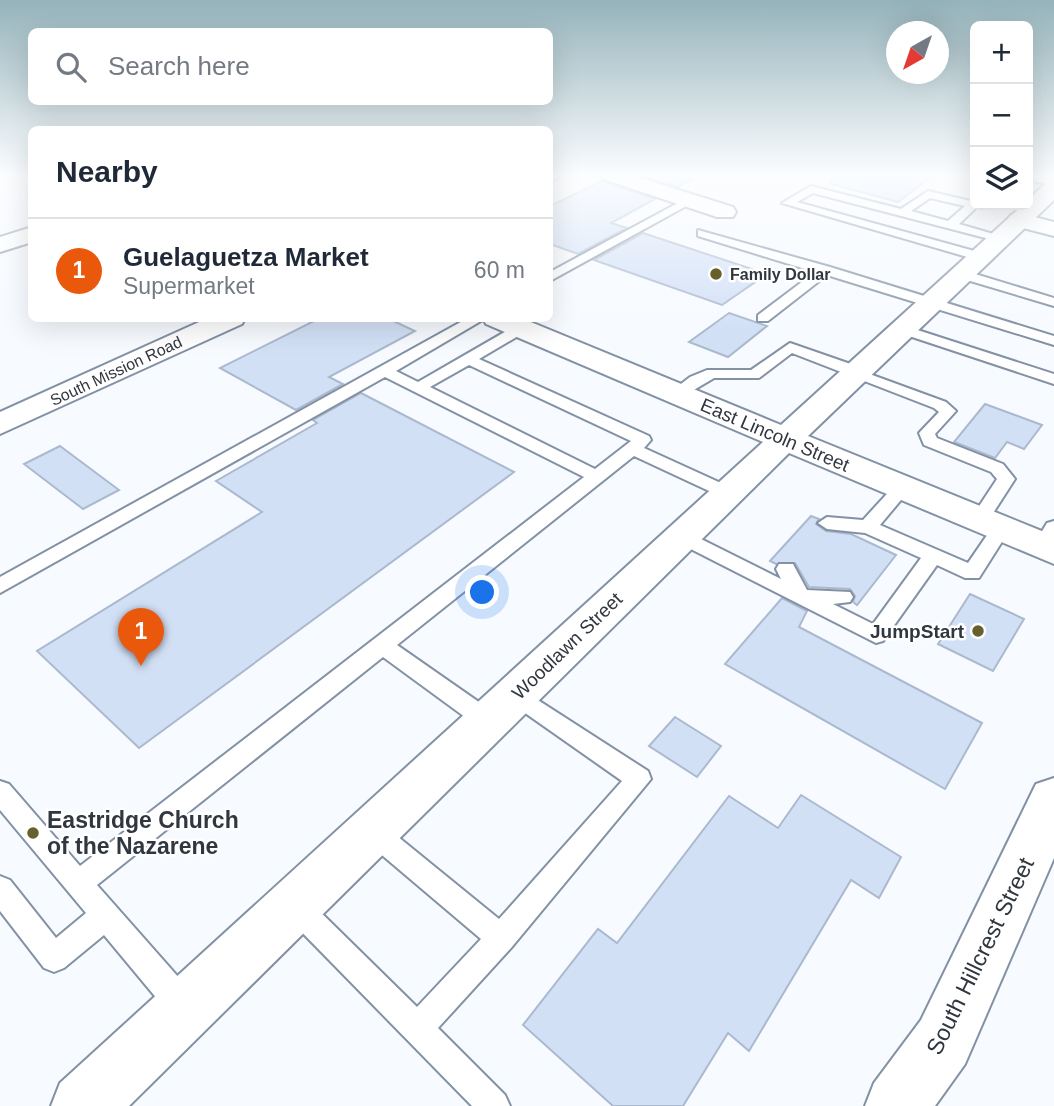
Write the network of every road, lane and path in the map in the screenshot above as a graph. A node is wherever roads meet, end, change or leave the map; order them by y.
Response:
1 (643, 227) edge
2 (862, 227) edge
3 (951, 227) edge
4 (1016, 227) edge
5 (702, 233) dead end
6 (28, 235) edge
7 (0, 245) edge
8 (979, 264) edge
9 (826, 270) junction
10 (553, 276) edge
11 (1054, 302) edge
12 (763, 318) dead end
13 (223, 322) edge
14 (472, 322) edge
15 (508, 324) edge
16 (1054, 341) edge
17 (468, 359) junction
18 (385, 371) junction
19 (856, 373) junction
20 (1054, 379) edge
21 (418, 388) junction
22 (676, 394) junction
23 (0, 424) edge
24 (785, 439) junction
25 (633, 449) junction
26 (597, 477) junction
27 (902, 488) junction
28 (728, 493) junction
29 (827, 523) dead end
30 (990, 524) junction
31 (861, 531) junction
32 (682, 537) junction
33 (1050, 542) edge
34 (883, 548) dead end
35 (933, 556) junction
36 (786, 569) dead end
37 (0, 586) edge
38 (807, 589) junction
39 (843, 597) dead end
40 (382, 645) junction
41 (502, 708) junction
42 (0, 792) edge
43 (1054, 800) edge
44 (372, 831) junction
45 (79, 883) junction
46 (0, 889) edge
47 (295, 905) junction
48 (105, 916) junction
49 (501, 938) junction
50 (185, 1009) junction
51 (418, 1028) junction
52 (102, 1100) edge
53 (494, 1106) edge
54 (897, 1106) edge

1 - 10 lane
2 - 8 lane
3 - 8 lane
4 - 8 street, Woodlawn Street
5 - 9 lane
6 - 7 street
8 - 9 lane
8 - 11 lane
8 - 16 lane
8 - 19 street, Woodlawn Street
8 - 20 lane
9 - 12 lane
13 - 23 street, South Mission Road
14 - 18 lane
15 - 17 lane
15 - 22 street, East Lincoln Street
17 - 21 lane
17 - 25 lane
18 - 21 lane
18 - 37 lane
19 - 22 lane
19 - 24 street, Woodlawn Street
19 - 30 lane
21 - 26 lane
22 - 24 street, East Lincoln Street
24 - 27 street, East Lincoln Street
24 - 28 street, Woodlawn Street
25 - 26 lane
25 - 28 lane
26 - 40 lane
27 - 30 street, East Lincoln Street
27 - 31 lane
28 - 32 street, Woodlawn Street
29 - 31 lane
30 - 33 street, East Lincoln Street
30 - 35 lane
31 - 34 lane
31 - 35 lane
32 - 38 lane
32 - 41 street, Woodlawn Street
35 - 38 lane
36 - 38 lane
38 - 39 lane
40 - 41 lane
40 - 45 lane
41 - 44 street, Woodlawn Street
41 - 49 lane
42 - 45 lane
43 - 54 street, South Hillcrest Street
44 - 47 street, Woodlawn Street
44 - 49 lane
45 - 48 lane
46 - 48 lane
47 - 50 street, Woodlawn Street
47 - 51 lane
48 - 50 lane
49 - 51 lane
50 - 52 street, Woodlawn Street
51 - 53 lane

